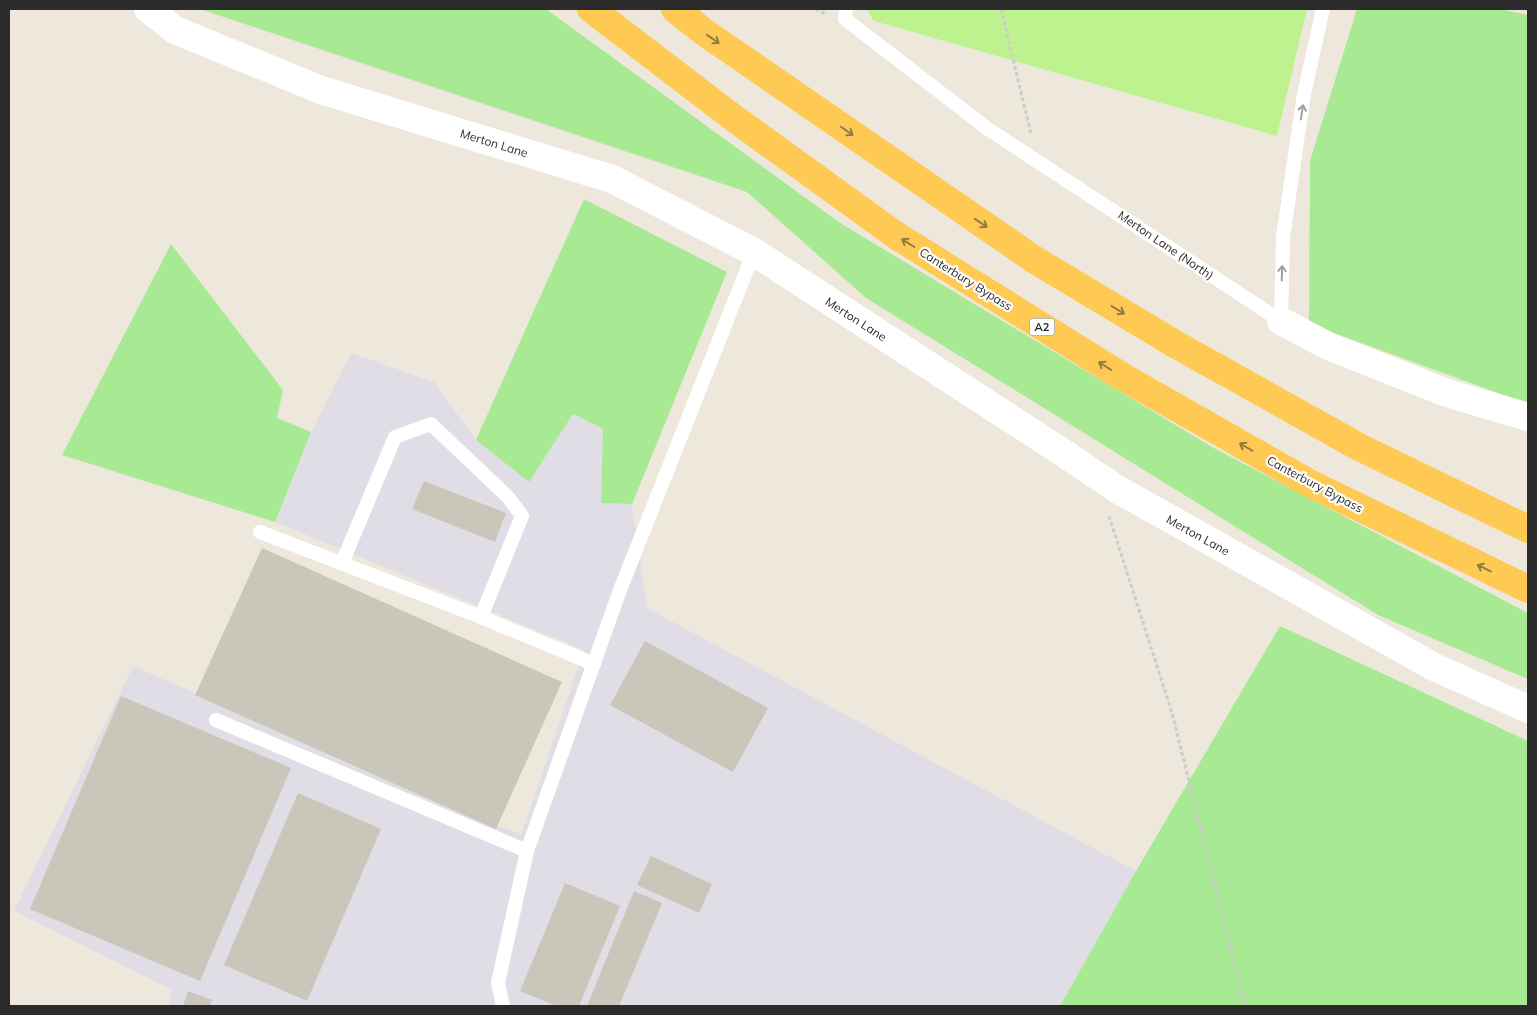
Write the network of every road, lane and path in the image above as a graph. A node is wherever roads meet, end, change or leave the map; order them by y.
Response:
1 (148, 9) edge
2 (591, 9) edge
3 (675, 9) edge
4 (846, 9) edge
5 (1002, 9) edge
6 (1323, 9) edge
7 (1037, 161) junction
8 (754, 252) junction
9 (1281, 321) junction
10 (1528, 417) edge
11 (1117, 490) junction
12 (1528, 529) edge
13 (260, 532) dead end
14 (342, 564) junction
15 (1528, 589) edge
16 (481, 617) junction
17 (594, 664) junction
18 (1528, 709) edge
19 (216, 720) dead end
20 (527, 851) junction
21 (503, 1006) edge
22 (1245, 1006) edge

1 - 8 street, Merton Lane
15 -> 2 highway, Canterbury Bypass / A2
3 -> 12 highway
4 - 7 lane, Merton Lane (North)
5 - 7 path
9 -> 6 lane
7 - 9 lane, Merton Lane (North)
8 - 11 street, Merton Lane
8 - 17 lane
9 - 10 street, Merton Lane (North)
11 - 18 street, Merton Lane
11 - 22 path
13 - 14 lane
14 - 16 lane
14 - 16 lane
16 - 17 lane
17 - 20 lane
19 - 20 lane
20 - 21 lane

